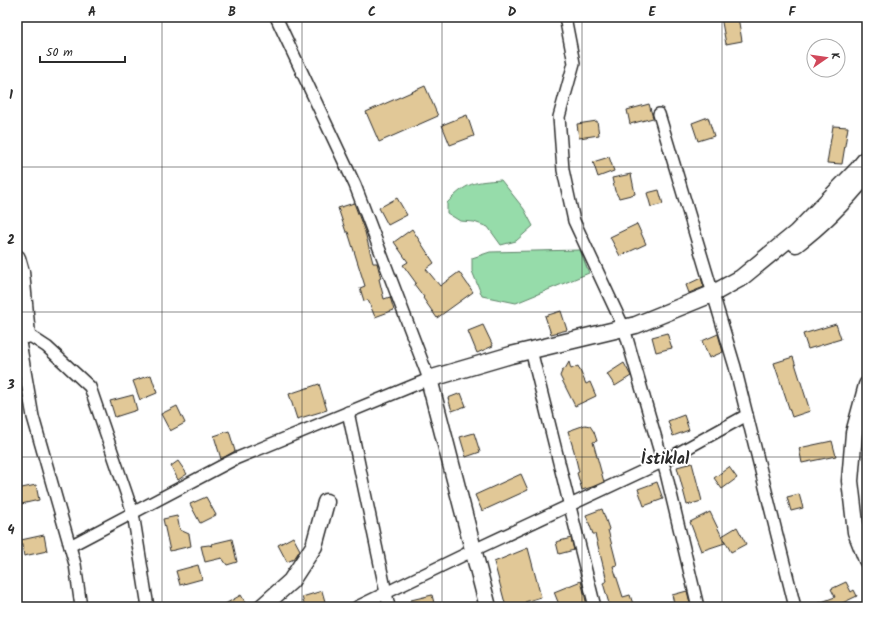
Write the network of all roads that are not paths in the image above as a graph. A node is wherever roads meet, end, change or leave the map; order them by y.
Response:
1 (276, 17) edge
2 (565, 17) edge
3 (659, 114) dead end
4 (867, 158) edge
5 (867, 174) edge
6 (17, 258) edge
7 (714, 298) junction
8 (624, 328) junction
9 (21, 329) edge
10 (531, 350) junction
11 (429, 379) junction
12 (867, 385) edge
13 (348, 412) junction
14 (747, 415) junction
15 (662, 462) junction
16 (326, 502) dead end
17 (570, 505) junction
18 (133, 513) junction
19 (861, 529) edge
20 (70, 546) junction
21 (474, 550) junction
22 (867, 560) edge
23 (387, 593) junction
24 (81, 607) edge
25 (148, 607) edge
26 (262, 607) edge
27 (357, 607) edge
28 (389, 607) edge
29 (488, 607) edge
30 (595, 607) edge
31 (698, 607) edge
32 (795, 607) edge

1 - 11 street
2 - 8 street
3 - 7 street
4 - 7 street
5 - 7 street
6 - 9 street
7 - 8 street
7 - 14 street
8 - 10 street
8 - 15 street
9 - 18 street
9 - 20 street
10 - 11 street
10 - 17 street
11 - 13 street
11 - 21 street
12 - 19 street
13 - 18 street
13 - 23 street
14 - 15 street
14 - 32 street
15 - 17 street
15 - 31 street
16 - 26 street
17 - 21 street
17 - 30 street
18 - 20 street
18 - 25 street
19 - 22 street
20 - 24 street
21 - 23 street
21 - 29 street
23 - 27 street
23 - 28 street

